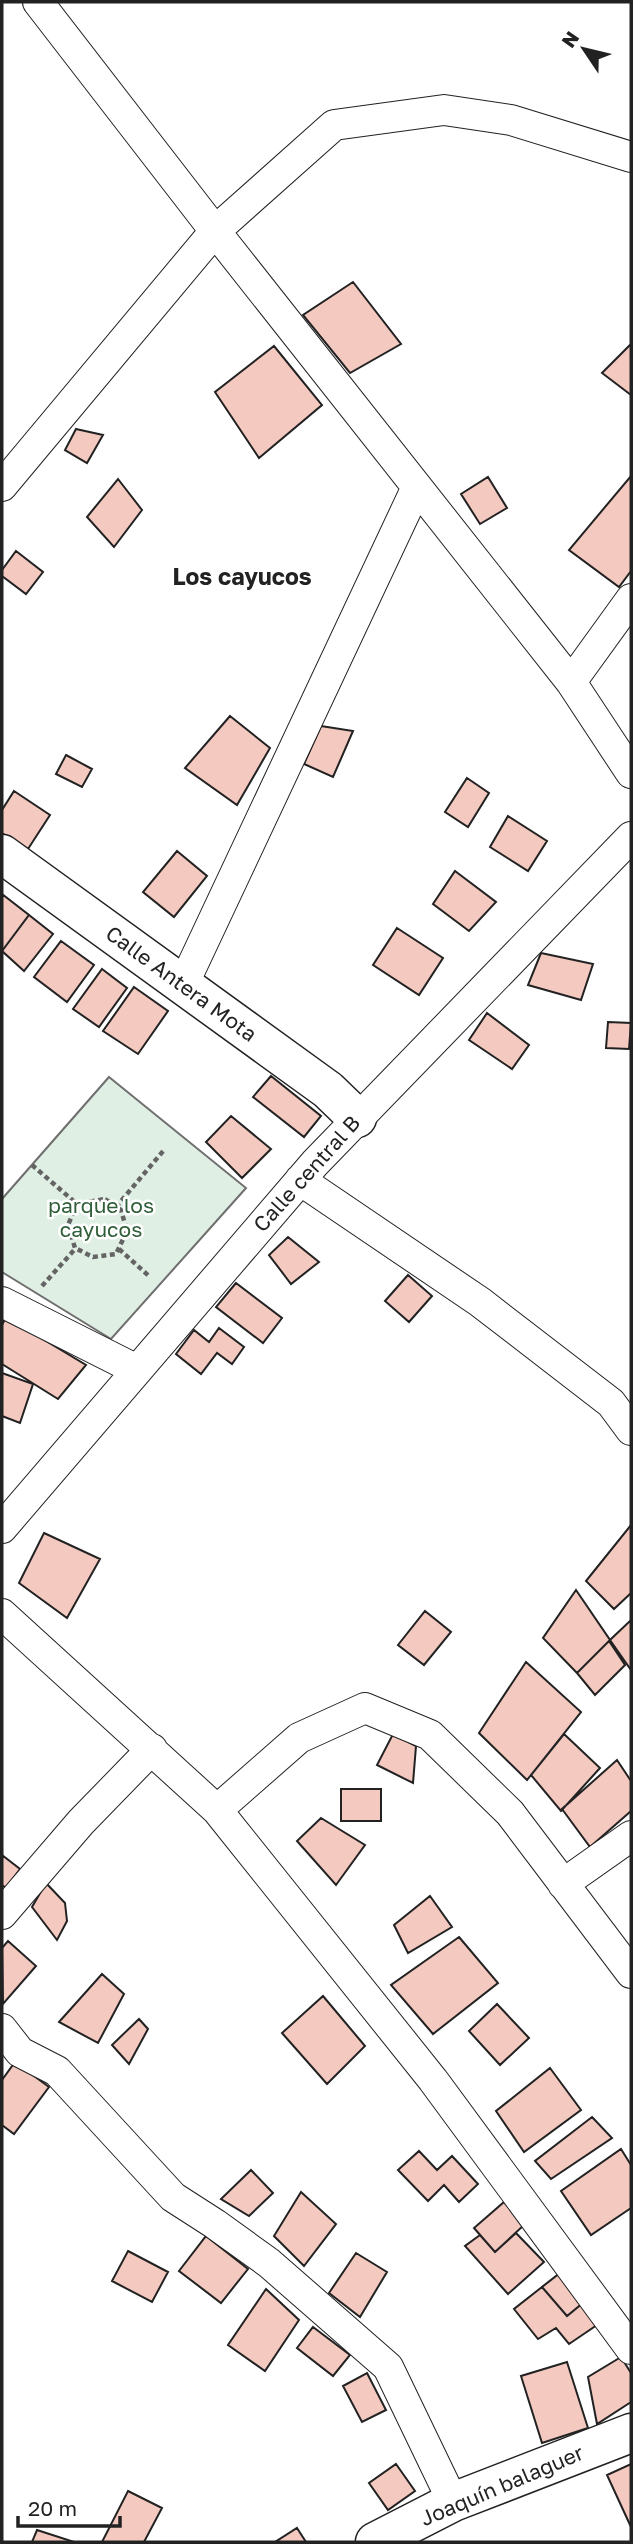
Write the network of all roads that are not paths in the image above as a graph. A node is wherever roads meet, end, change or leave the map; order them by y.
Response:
1 (38, 2) edge
2 (631, 158) edge
3 (215, 231) junction
4 (2, 485) edge
5 (417, 487) junction
6 (631, 599) edge
7 (571, 682) junction
8 (631, 773) edge
9 (631, 837) edge
10 (2, 853) edge
11 (183, 985) junction
12 (357, 1118) junction
13 (300, 1180) junction
14 (2, 1302) edge
15 (137, 1370) junction
16 (631, 1430) edge
17 (2, 1528) edge
18 (2, 1614) edge
19 (152, 1749) junction
20 (217, 1810) junction
21 (631, 1836) edge
22 (564, 1884) junction
23 (2, 1914) edge
24 (631, 1973) edge
25 (2, 2029) edge
26 (631, 2349) edge
27 (631, 2433) edge
28 (453, 2502) junction
29 (375, 2542) edge

1 - 3 street
2 - 3 street
3 - 4 street
3 - 5 street
5 - 7 street
5 - 11 street
6 - 7 street
7 - 8 street
9 - 12 street, Calle central B
10 - 11 street, Calle Antera Mota
11 - 12 street, Calle Antera Mota
12 - 13 street, Calle central B
13 - 15 street, Calle central B
13 - 16 street
14 - 15 street
15 - 17 street, Calle central B
18 - 19 street
19 - 20 street
19 - 23 street
20 - 22 street
20 - 26 street
21 - 22 street
22 - 24 street
25 - 28 street
27 - 28 street, Joaquín balaguer
28 - 29 street, Joaquín balaguer

